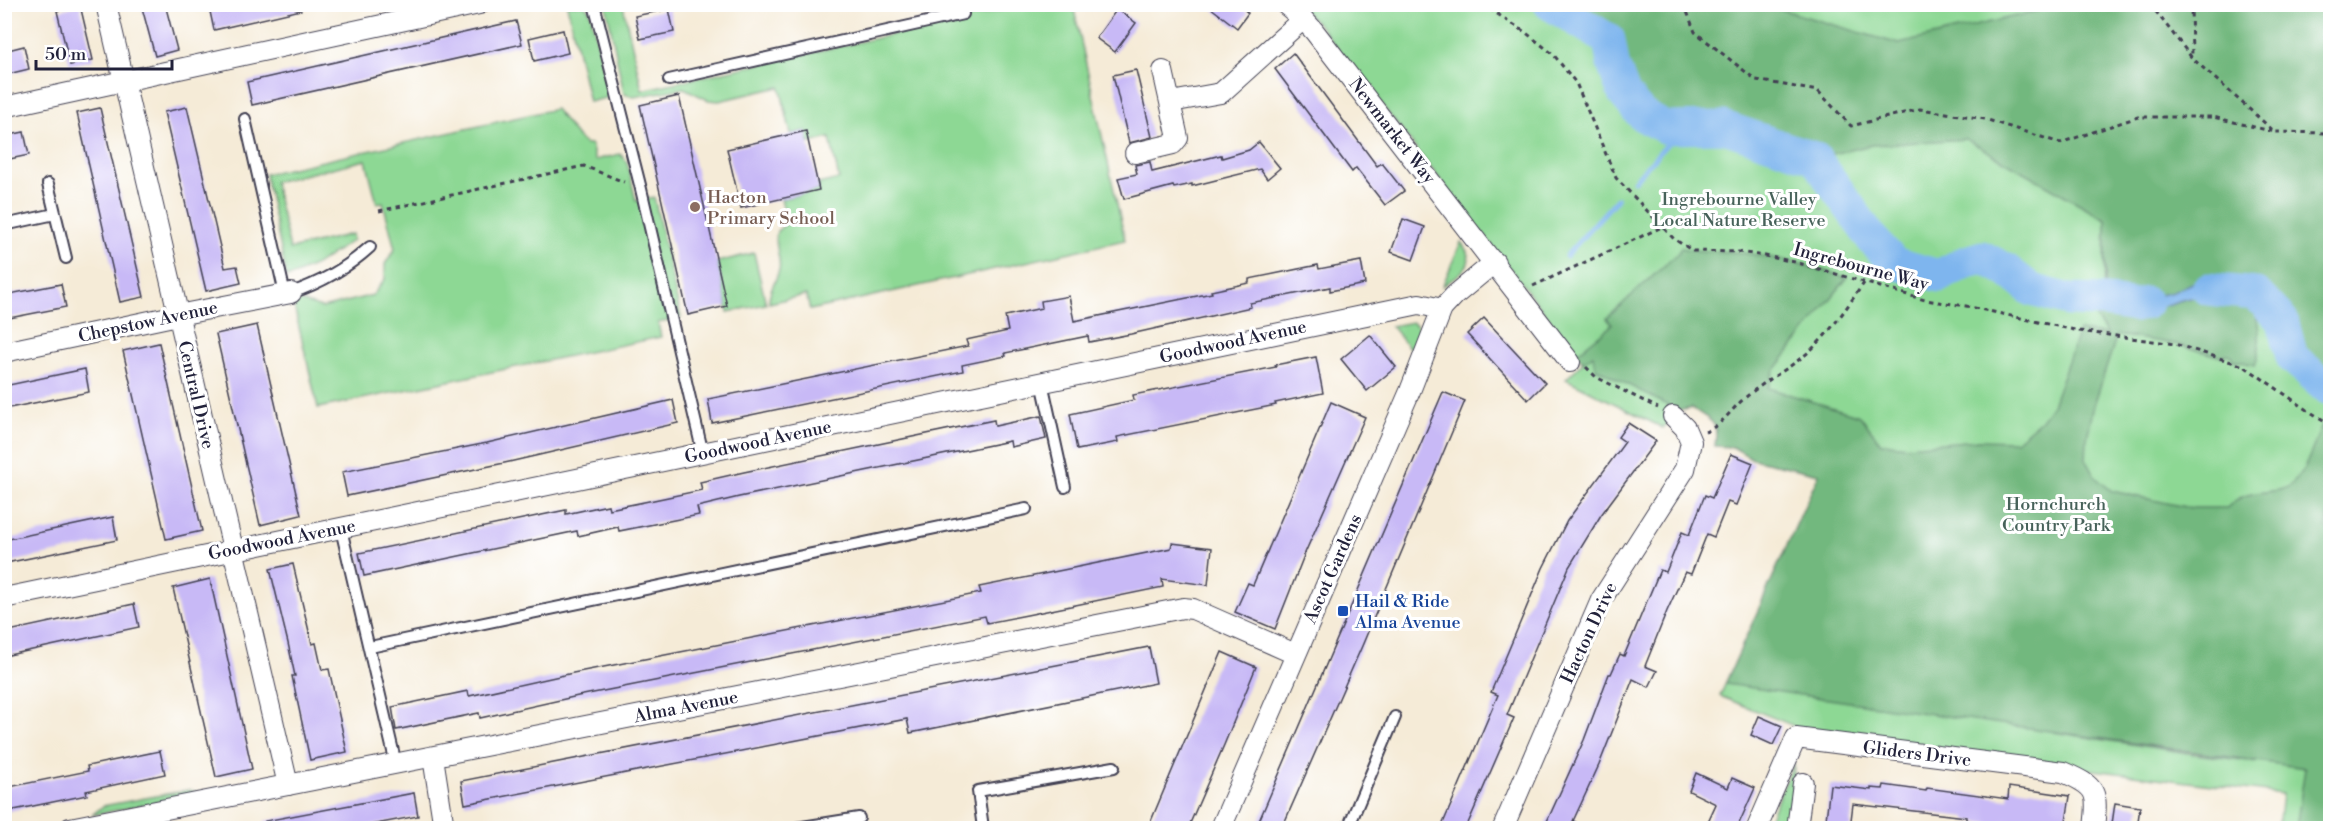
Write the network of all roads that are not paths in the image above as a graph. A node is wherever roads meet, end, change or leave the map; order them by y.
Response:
1 (106, 4) edge
2 (478, 4) edge
3 (594, 4) edge
4 (961, 4) edge
5 (1285, 4) edge
6 (1303, 19) junction
7 (1163, 71) dead end
8 (123, 80) junction
9 (669, 80) dead end
10 (1171, 102) junction
11 (4, 107) edge
12 (245, 119) dead end
13 (1135, 153) dead end
14 (48, 184) dead end
15 (55, 214) junction
16 (4, 225) edge
17 (370, 247) dead end
18 (66, 258) dead end
19 (1495, 262) junction
20 (288, 293) junction
21 (1442, 309) junction
22 (178, 315) junction
23 (4, 352) edge
24 (1570, 362) road end
25 (1042, 382) junction
26 (1673, 416) road end
27 (703, 454) junction
28 (1065, 487) dead end
29 (1026, 509) dead end
30 (341, 529) junction
31 (233, 550) junction
32 (4, 598) edge
33 (370, 647) junction
34 (1295, 654) junction
35 (1395, 717) dead end
36 (433, 757) junction
37 (396, 764) junction
38 (1114, 767) dead end
39 (1803, 783) dead end
40 (288, 785) junction
41 (859, 818) dead end
42 (146, 821) edge
43 (70, 828) edge
44 (444, 828) edge
45 (796, 828) edge
46 (983, 828) edge
47 (1221, 828) edge
48 (1348, 828) edge
49 (1503, 828) edge
50 (1757, 828) edge
51 (1797, 828) edge
52 (2094, 828) edge

1 - 8 street, Central Drive
2 - 8 street
3 - 27 lane
4 - 9 lane
5 - 6 street, Newmarket Way
6 - 10 street
6 - 19 street, Newmarket Way
7 - 10 street
8 - 11 street
8 - 22 street, Central Drive
10 - 13 street
12 - 20 lane
14 - 15 lane
15 - 16 lane
15 - 18 lane
17 - 20 lane
19 - 21 street
19 - 24 street, Newmarket Way
20 - 22 street, Chepstow Avenue
21 - 25 street, Goodwood Avenue
21 - 34 street, Ascot Gardens
22 - 23 street, Chepstow Avenue
22 - 31 street, Central Drive
25 - 27 street, Goodwood Avenue
25 - 28 lane
26 - 49 street, Hacton Drive
27 - 30 street, Goodwood Avenue
29 - 33 lane
30 - 31 street, Goodwood Avenue
30 - 33 lane
31 - 32 street, Goodwood Avenue
31 - 40 street, Central Drive
33 - 37 lane
34 - 36 street, Alma Avenue
34 - 47 street, Ascot Gardens
35 - 48 lane
36 - 37 street, Alma Avenue
36 - 44 street
37 - 40 street, Alma Avenue
38 - 46 lane
39 - 51 street
40 - 42 street, Alma Avenue
41 - 45 lane
42 - 43 street, Alma Avenue
50 - 52 street, Gliders Drive

